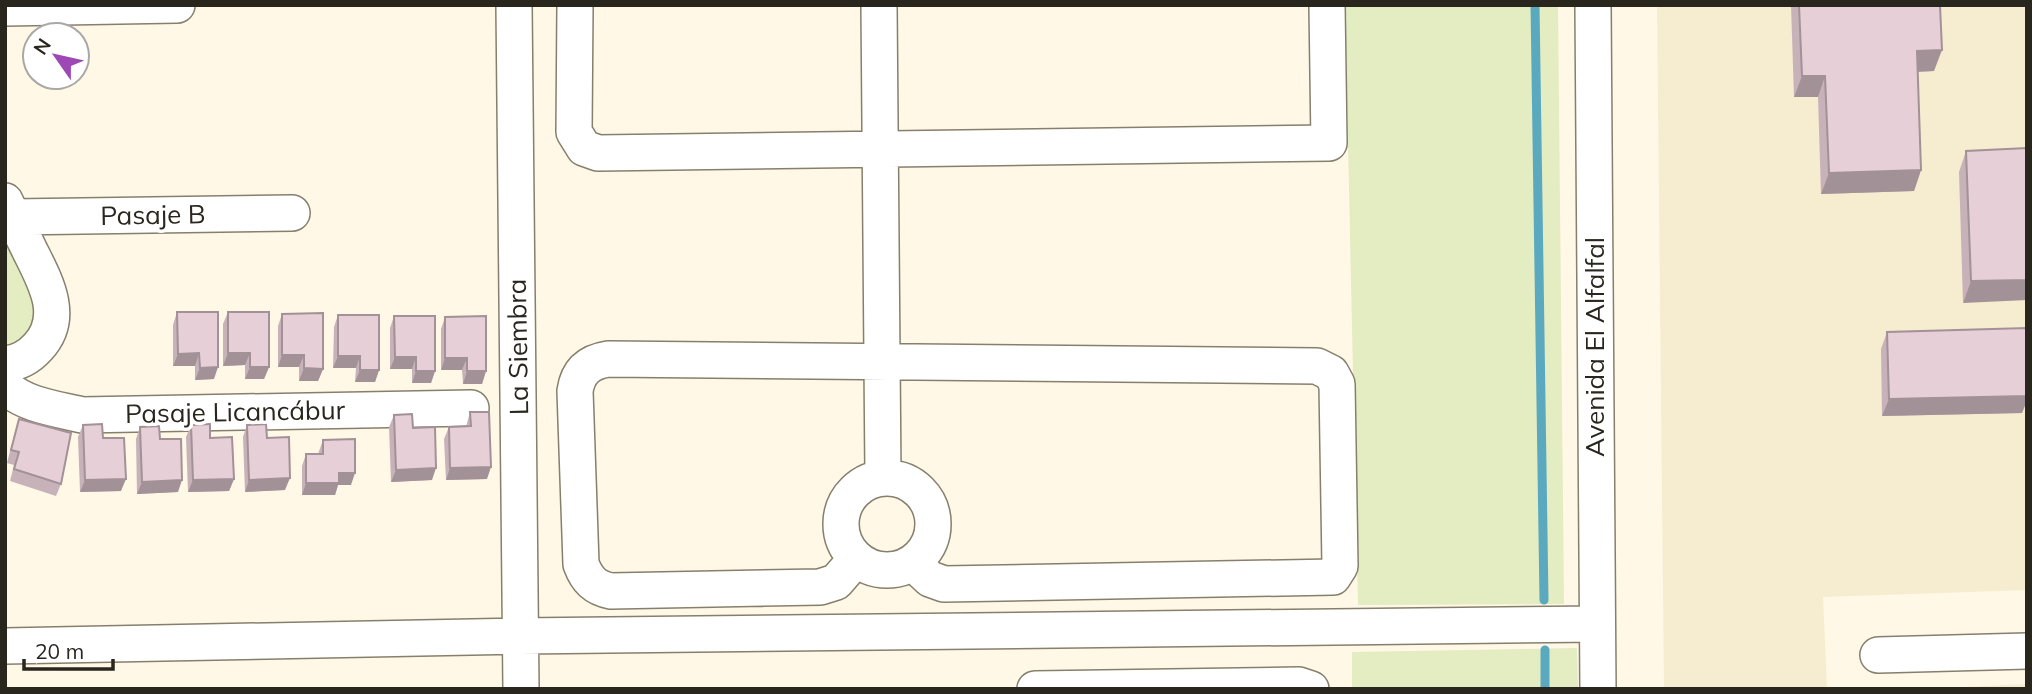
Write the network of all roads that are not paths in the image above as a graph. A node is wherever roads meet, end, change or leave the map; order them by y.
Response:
1 (177, 5) edge
2 (514, 5) edge
3 (575, 5) edge
4 (879, 5) edge
5 (1327, 5) edge
6 (1593, 5) edge
7 (5, 8) edge
8 (880, 149) junction
9 (9, 209) edge
10 (292, 213) dead end
11 (881, 361) junction
12 (5, 364) edge
13 (5, 386) edge
14 (471, 408) dead end
15 (883, 477) junction
16 (856, 559) junction
17 (913, 563) junction
18 (1597, 624) junction
19 (520, 636) junction
20 (5, 646) edge
21 (2027, 651) edge
22 (1878, 655) dead end
23 (521, 689) edge
24 (1035, 689) edge
25 (1311, 689) edge
26 (1598, 689) edge

1 - 7 street
2 - 19 street, La Siembra
3 - 8 street
4 - 8 street
5 - 8 street
6 - 18 street, Avenida El Alfalfal
8 - 11 street
9 - 10 street, Pasaje B
9 - 12 street
11 - 15 street
11 - 16 street
11 - 17 street
13 - 14 street, Pasaje Licancábur
15 - 16 street
15 - 17 street
16 - 17 street
18 - 19 street
18 - 26 street, Avenida El Alfalfal
19 - 20 street
19 - 23 street, La Siembra
21 - 22 street
24 - 25 street

